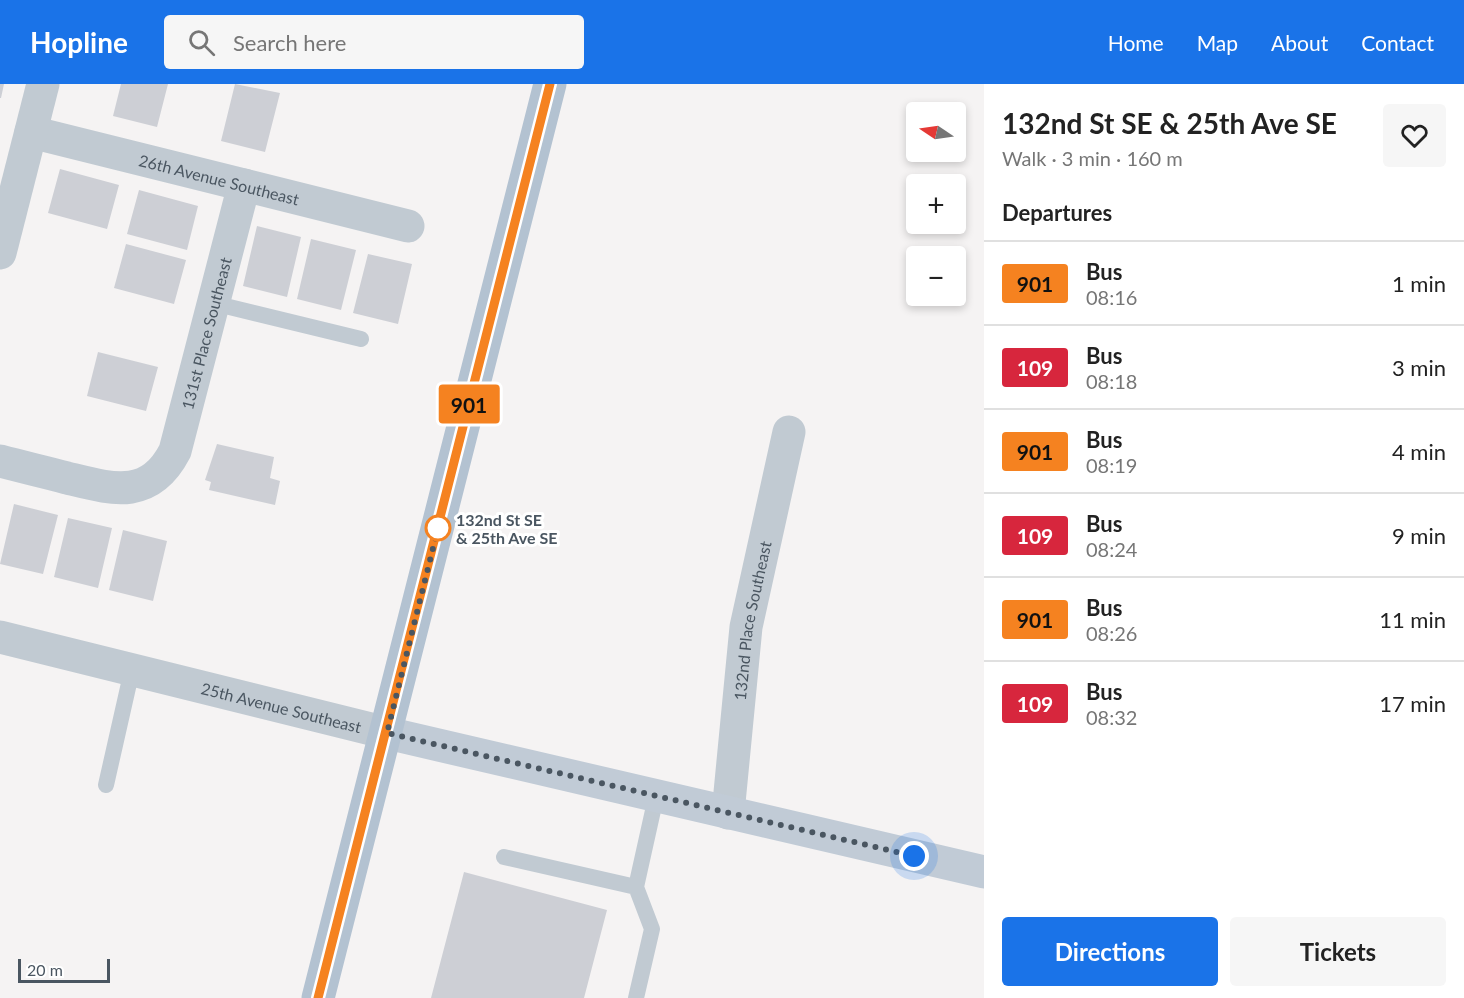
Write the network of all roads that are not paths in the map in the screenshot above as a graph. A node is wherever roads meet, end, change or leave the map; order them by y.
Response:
1 (43, 84) edge
2 (550, 84) edge
3 (31, 132) junction
4 (244, 185) junction
5 (408, 226) dead end
6 (0, 253) edge
7 (213, 303) junction
8 (361, 339) dead end
9 (789, 432) dead end
10 (0, 461) edge
11 (0, 637) edge
12 (132, 670) junction
13 (387, 733) junction
14 (106, 785) dead end
15 (656, 797) junction
16 (728, 813) junction
17 (504, 857) dead end
18 (984, 872) edge
19 (636, 887) junction
20 (318, 998) edge
21 (636, 998) edge

1 - 3 street
2 - 13 main road
3 - 4 street, 26th Avenue Southeast
3 - 6 street
4 - 5 street, 26th Avenue Southeast
4 - 7 street, 131st Place Southeast
7 - 8 lane
7 - 10 street, 131st Place Southeast
9 - 16 street, 132nd Place Southeast
11 - 12 street, 25th Avenue Southeast
12 - 13 street, 25th Avenue Southeast
12 - 14 lane
13 - 15 street, 25th Avenue Southeast
13 - 20 main road
15 - 16 street, 25th Avenue Southeast
15 - 19 lane
16 - 18 street, 25th Avenue Southeast
17 - 19 lane
19 - 21 lane

